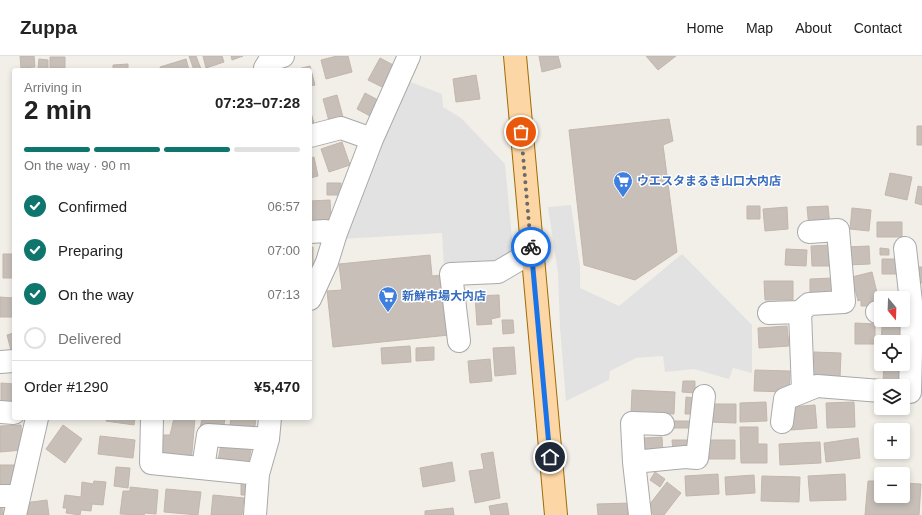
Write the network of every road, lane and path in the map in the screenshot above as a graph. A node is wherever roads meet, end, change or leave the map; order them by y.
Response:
1 (283, 56) edge
2 (409, 56) edge
3 (515, 56) edge
4 (265, 68) edge
5 (312, 135) edge
6 (372, 139) junction
7 (312, 232) edge
8 (809, 232) dead end
9 (336, 233) junction
10 (905, 248) dead end
11 (532, 252) junction
12 (907, 291) edge
13 (312, 292) edge
14 (769, 312) dead end
15 (800, 312) junction
16 (909, 327) edge
17 (459, 341) dead end
18 (12, 361) edge
19 (0, 362) edge
20 (874, 390) edge
21 (803, 391) junction
22 (912, 392) edge
23 (704, 396) dead end
24 (0, 412) edge
25 (12, 413) edge
26 (37, 420) edge
27 (152, 420) edge
28 (782, 422) dead end
29 (663, 424) dead end
30 (269, 428) edge
31 (634, 462) junction
32 (203, 468) junction
33 (258, 474) junction
34 (11, 502) edge
35 (255, 515) edge
36 (556, 515) edge
37 (640, 515) edge

1 - 4 street
2 - 6 street
3 - 11 main road
5 - 6 street
6 - 9 street
7 - 9 street
8 - 15 street
9 - 13 street
10 - 12 street
11 - 17 street
11 - 36 main road
14 - 15 street
15 - 21 street
16 - 22 street
18 - 19 street
20 - 21 street
21 - 28 street
23 - 31 street
24 - 25 street
26 - 34 street
27 - 32 street
29 - 31 street
30 - 32 street
30 - 33 street
31 - 37 street
32 - 33 street
33 - 35 street

